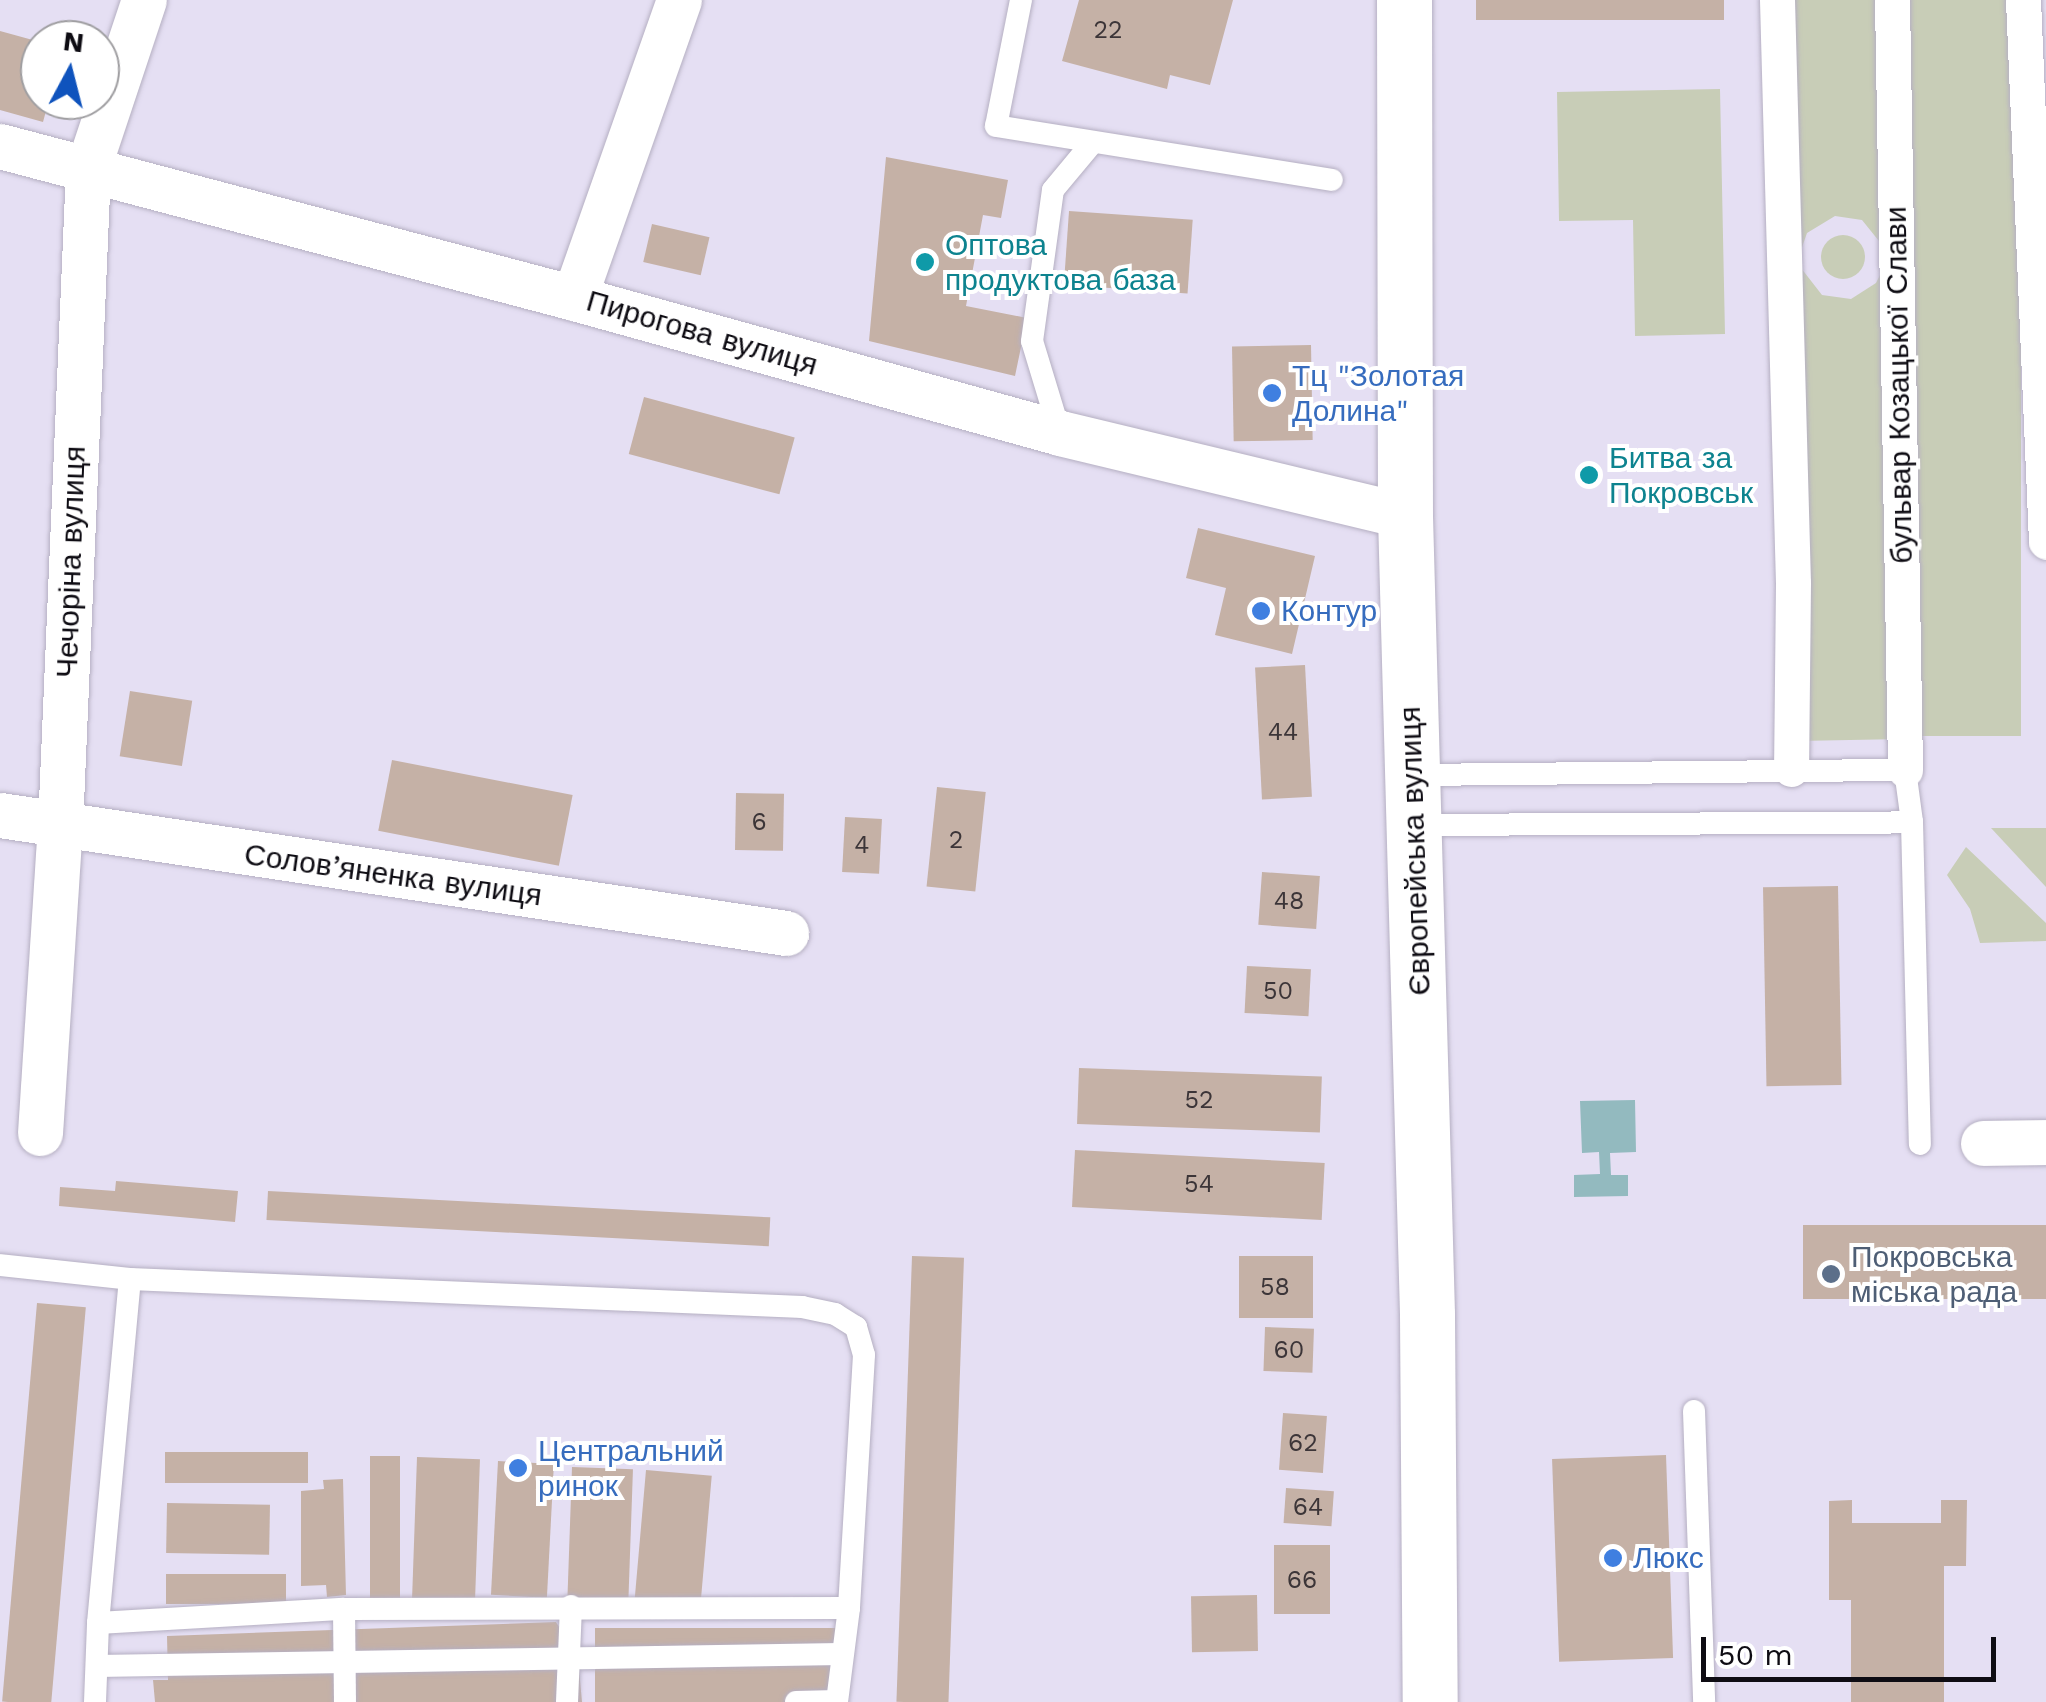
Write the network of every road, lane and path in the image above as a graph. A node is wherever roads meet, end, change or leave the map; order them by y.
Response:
1 (144, 0) edge
2 (679, 0) edge
3 (1021, 0) edge
4 (1404, 0) edge
5 (1776, 0) edge
6 (1892, 0) edge
7 (2023, 0) edge
8 (1093, 142) junction
9 (0, 146) edge
10 (88, 168) junction
11 (1332, 180) dead end
12 (574, 298) junction
13 (1060, 433) junction
14 (1405, 516) junction
15 (2046, 542) edge
16 (1791, 769) junction
17 (1905, 770) junction
18 (1414, 800) junction
19 (0, 815) edge
20 (1912, 822) junction
21 (60, 826) junction
22 (786, 933) dead end
23 (40, 1133) dead end
24 (2046, 1142) edge
25 (1983, 1143) dead end
26 (1920, 1144) dead end
27 (0, 1265) edge
28 (130, 1279) junction
29 (1694, 1411) dead end
30 (571, 1606) junction
31 (849, 1608) junction
32 (344, 1609) junction
33 (98, 1623) junction
34 (840, 1654) junction
35 (570, 1655) junction
36 (345, 1664) junction
37 (96, 1666) junction
38 (837, 1701) edge
39 (95, 1702) edge
40 (345, 1702) edge
41 (568, 1702) edge
42 (796, 1702) edge
43 (1430, 1702) edge
44 (1704, 1702) edge

1 - 10 street, Чечоріна вулиця
2 - 12 street
3 - 8 lane
4 - 14 street, Європейська вулиця
5 - 16 street
6 - 17 street, бульвар Козацької Слави
7 - 15 street
8 - 11 lane
8 - 13 lane
9 - 10 street, Пирогова вулиця
10 - 12 street, Пирогова вулиця
10 - 21 street, Чечоріна вулиця
12 - 13 street, Пирогова вулиця
13 - 14 street, Пирогова вулиця
14 - 18 street, Європейська вулиця
16 - 17 lane
16 - 18 lane
17 - 20 lane
18 - 20 lane
18 - 43 street, Європейська вулиця
19 - 21 street, Солов’яненка вулиця
20 - 26 lane
21 - 22 street, Солов’яненка вулиця
21 - 23 street, Чечоріна вулиця
24 - 25 street
27 - 28 lane
28 - 31 lane
28 - 33 lane
29 - 44 lane
30 - 31 lane
30 - 32 lane
30 - 35 lane
31 - 34 lane
32 - 33 lane
32 - 36 lane
33 - 37 lane
34 - 35 lane
34 - 38 lane
35 - 36 lane
35 - 41 lane
36 - 37 lane
36 - 40 lane
37 - 39 lane
38 - 42 lane

